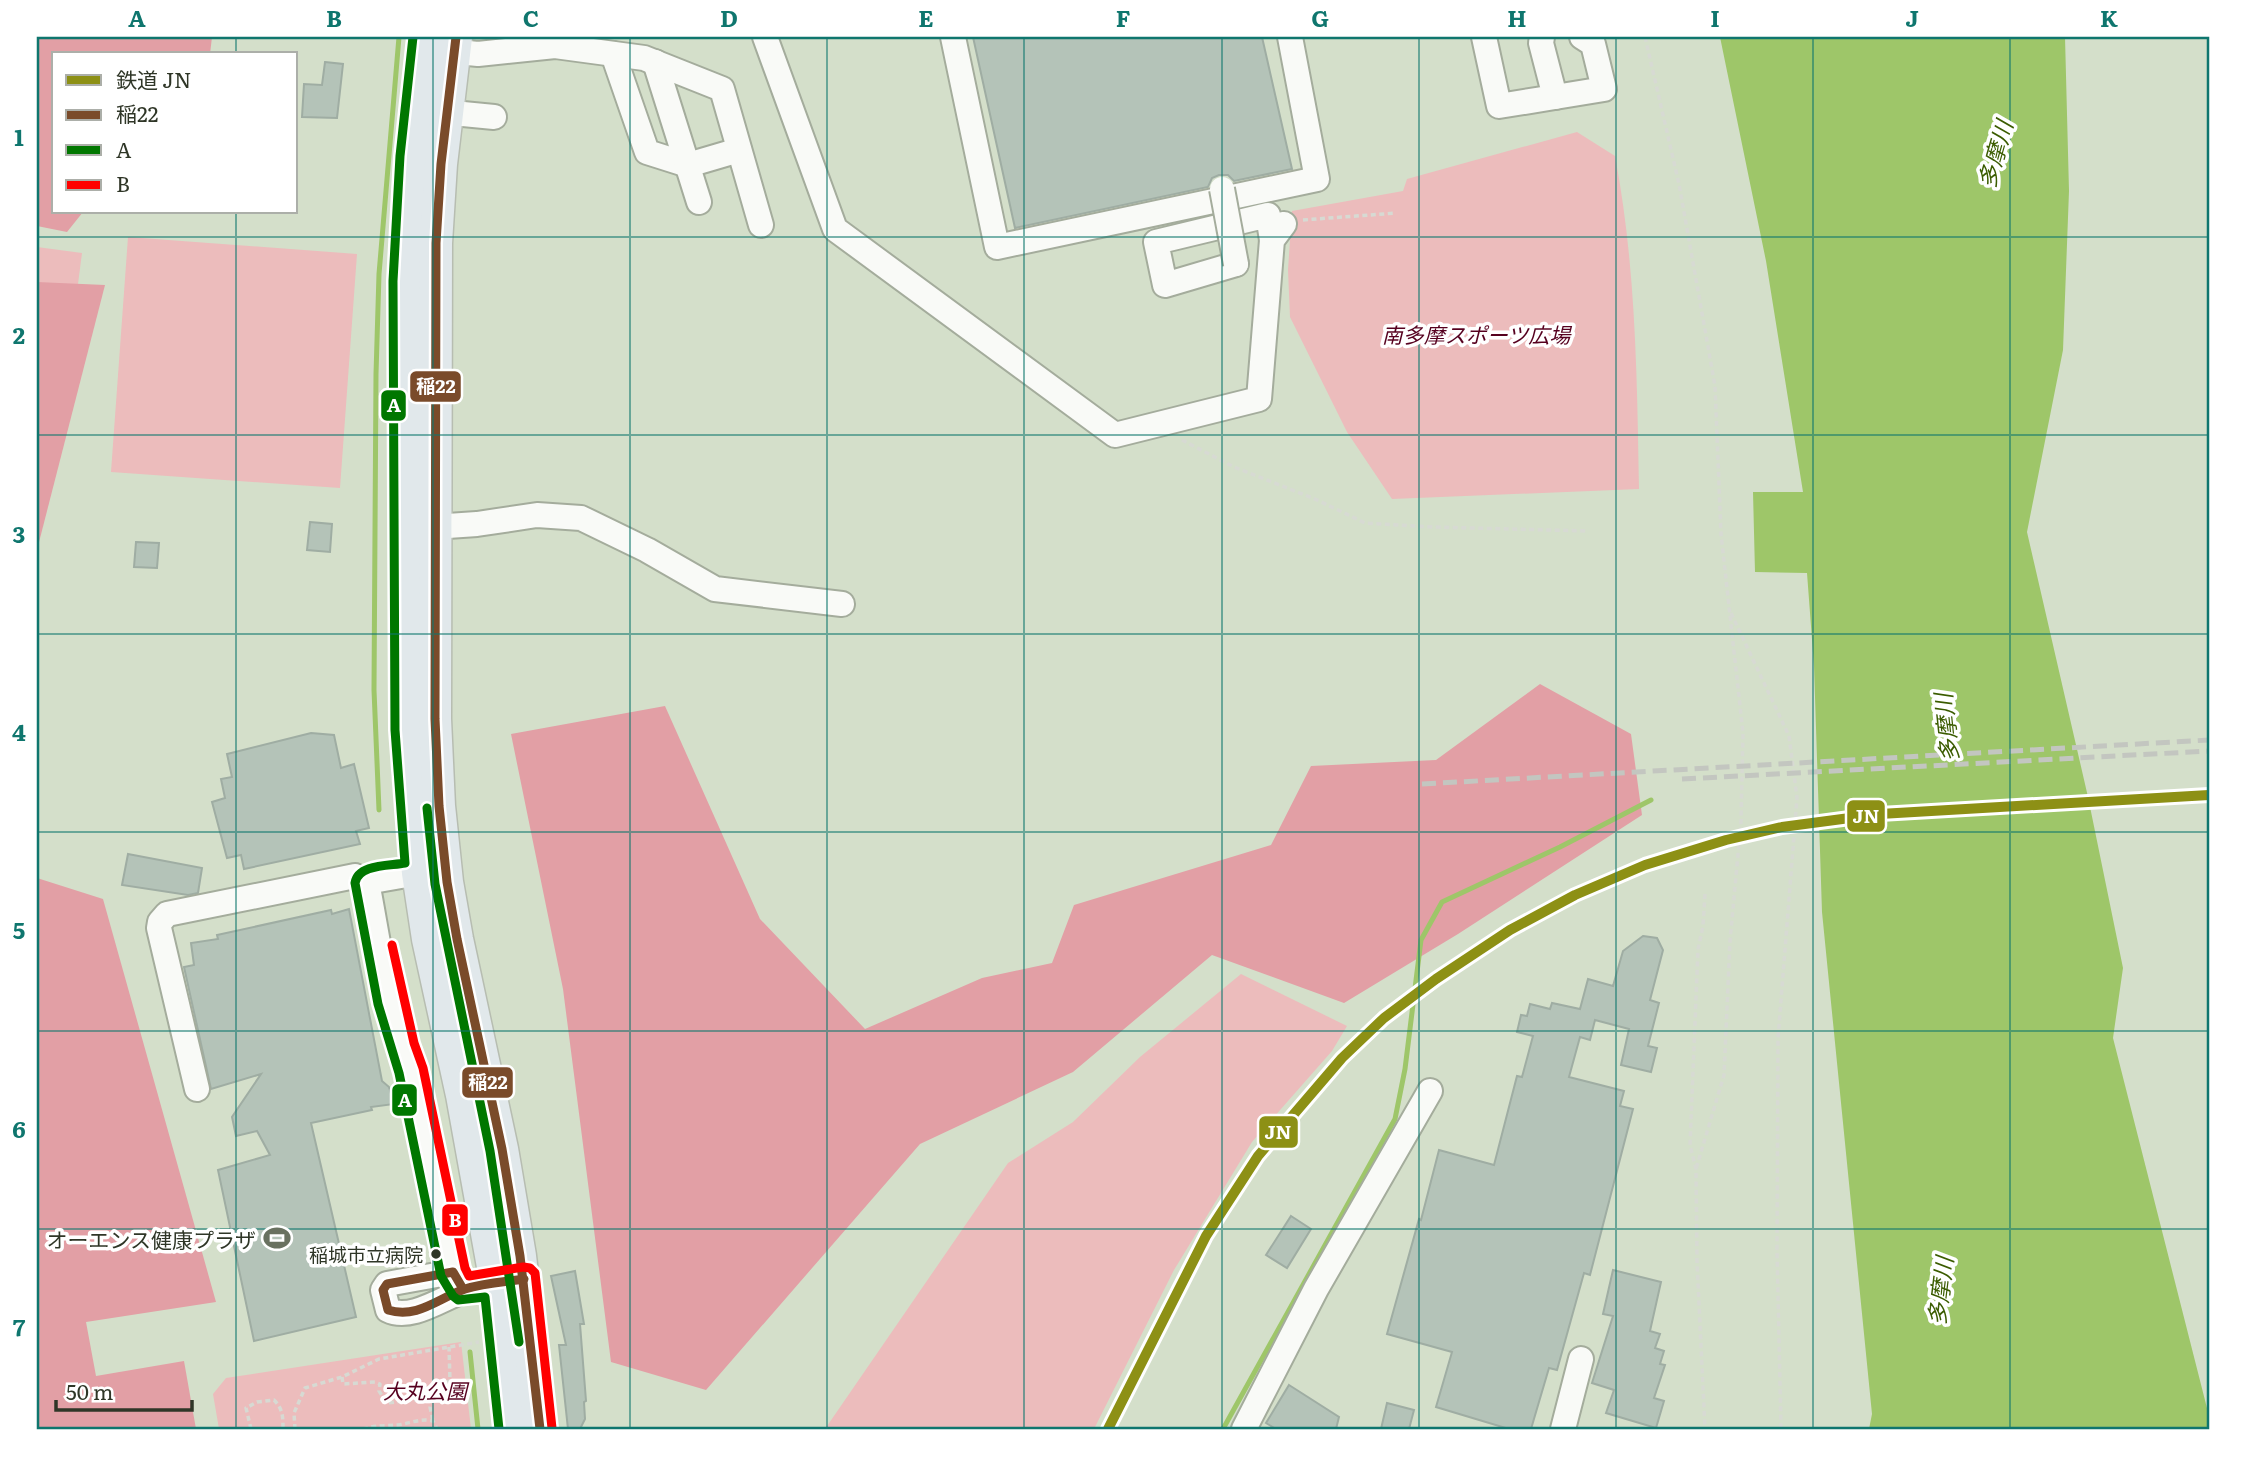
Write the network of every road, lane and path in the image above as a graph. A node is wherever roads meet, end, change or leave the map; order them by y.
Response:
1 (765, 37) edge
2 (953, 37) edge
3 (1290, 37) edge
4 (1484, 37) edge
5 (1542, 37) edge
6 (1582, 37) edge
7 (1645, 37) edge
8 (440, 44) edge
9 (613, 54) junction
10 (655, 62) junction
11 (1555, 97) junction
12 (432, 112) junction
13 (494, 117) dead end
14 (739, 150) junction
15 (688, 166) junction
16 (1222, 189) dead end
17 (699, 202) dead end
18 (1396, 213) dead end
19 (761, 225) dead end
20 (1278, 232) junction
21 (1154, 425) junction
22 (421, 528) junction
23 (1588, 531) dead end
24 (842, 604) dead end
25 (1728, 608) junction
26 (432, 877) junction
27 (367, 882) junction
28 (1705, 894) dead end
29 (197, 1089) dead end
30 (1430, 1091) dead end
31 (1696, 1168) junction
32 (510, 1281) junction
33 (487, 1341) dead end
34 (449, 1347) junction
35 (1581, 1359) dead end
36 (342, 1377) junction
37 (430, 1398) junction
38 (433, 1421) junction
39 (251, 1429) edge
40 (283, 1429) edge
41 (295, 1429) edge
42 (363, 1429) edge
43 (437, 1429) edge
44 (511, 1429) edge
45 (540, 1429) edge
46 (1244, 1429) edge
47 (1563, 1429) edge
48 (1705, 1429) edge
49 (1781, 1429) edge

1 - 21 street
2 - 3 street
4 - 11 street
5 - 11 street
6 - 11 street
7 - 25 path
8 - 9 street
8 - 12 main road
9 - 10 street
9 - 15 street
10 - 14 street
10 - 15 street
12 - 13 street
12 - 22 main road
14 - 15 street
14 - 19 street
15 - 17 street
16 - 20 street, bridge
18 - 20 path
20 - 21 street
21 - 23 path
22 - 24 street
22 - 26 main road
25 - 31 path
25 - 49 path
26 - 27 street
26 - 32 main road
27 - 29 street
27 - 32 street
28 - 31 path
30 - 46 street
31 - 48 path
32 - 44 main road
32 - 45 main road
33 - 34 path
34 - 36 path
34 - 37 path
35 - 47 street
36 - 37 path
36 - 41 path
37 - 38 path
38 - 42 path
38 - 43 path
39 - 40 path

